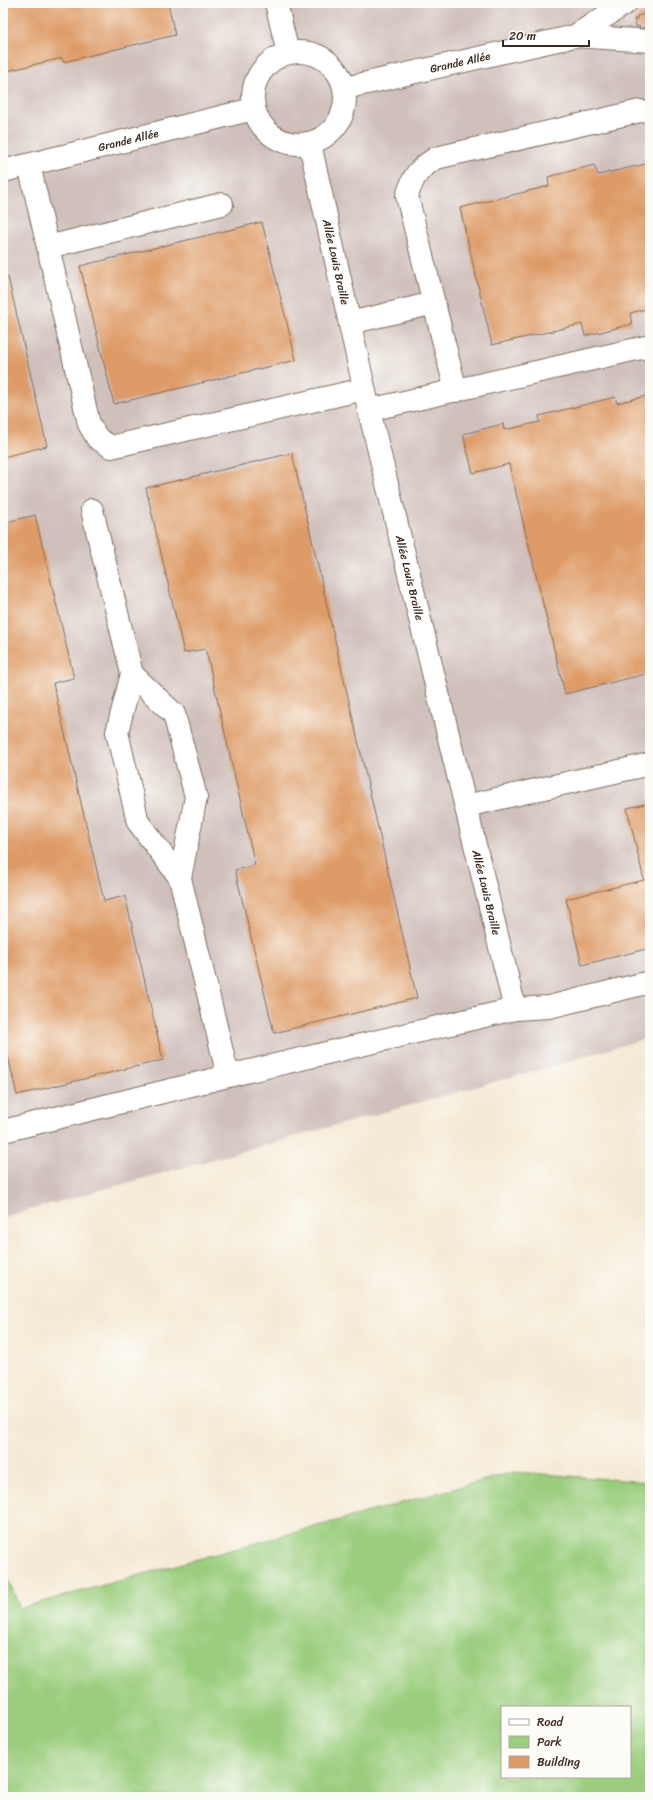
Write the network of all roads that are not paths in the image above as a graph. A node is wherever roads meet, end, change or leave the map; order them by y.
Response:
1 (276, 3) edge
2 (626, 3) edge
3 (576, 36) junction
4 (650, 41) edge
5 (288, 53) junction
6 (345, 88) junction
7 (253, 109) junction
8 (640, 111) dead end
9 (310, 144) junction
10 (29, 165) junction
11 (3, 171) edge
12 (222, 204) dead end
13 (48, 247) junction
14 (434, 303) junction
15 (350, 323) junction
16 (650, 346) edge
17 (364, 389) junction
18 (456, 391) junction
19 (369, 410) junction
20 (92, 510) dead end
21 (132, 674) junction
22 (650, 764) edge
23 (466, 806) junction
24 (180, 878) junction
25 (650, 982) edge
26 (516, 1009) junction
27 (228, 1076) junction
28 (3, 1131) edge

1 - 5 street
2 - 3 street, Grande Allée
3 - 4 street, Grande Allée
3 - 6 street, Grande Allée
5 - 6 street
5 - 7 street
6 - 9 street
7 - 9 street
7 - 10 street, Grande Allée
8 - 14 street
9 - 15 street, Allée Louis Braille
10 - 11 street, Grande Allée
10 - 13 street
12 - 13 street
13 - 17 street
14 - 15 street
14 - 18 street
15 - 17 street, Allée Louis Braille
16 - 18 street
17 - 19 street, Allée Louis Braille
18 - 19 street
19 - 23 street, Allée Louis Braille
20 - 21 street
21 - 24 street
21 - 24 street
22 - 23 street
23 - 26 street, Allée Louis Braille
24 - 27 street
25 - 26 street
26 - 27 street
27 - 28 street

